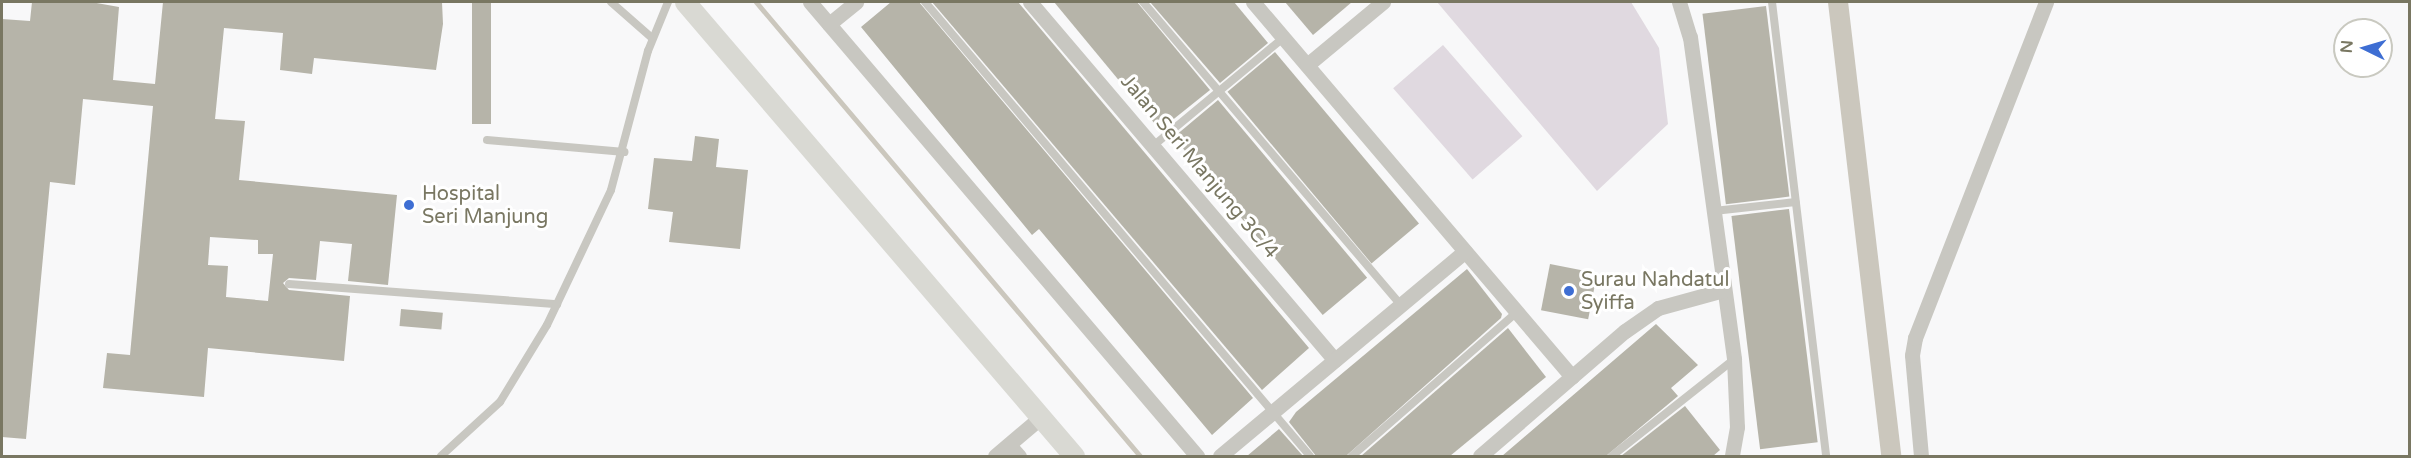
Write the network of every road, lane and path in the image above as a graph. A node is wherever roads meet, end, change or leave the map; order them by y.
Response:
1 (611, 2) edge
2 (668, 2) edge
3 (686, 2) edge
4 (810, 2) edge
5 (856, 2) edge
6 (925, 2) edge
7 (1030, 2) edge
8 (1143, 2) edge
9 (1253, 2) edge
10 (1383, 2) edge
11 (1679, 2) edge
12 (1772, 2) edge
13 (2046, 2) edge
14 (829, 24) junction
15 (652, 38) junction
16 (1283, 38) junction
17 (1307, 65) junction
18 (1220, 90) junction
19 (487, 140) dead end
20 (1153, 146) junction
21 (624, 152) junction
22 (1796, 202) junction
23 (1714, 211) junction
24 (1465, 251) junction
25 (289, 284) dead end
26 (1724, 290) junction
27 (557, 304) junction
28 (1401, 305) junction
29 (1517, 312) junction
30 (1734, 359) junction
31 (1335, 360) junction
32 (1572, 377) junction
33 (1274, 412) junction
34 (1041, 417) junction
35 (1014, 450) edge
36 (441, 456) edge
37 (995, 456) edge
38 (1074, 456) edge
39 (1197, 456) edge
40 (1221, 456) edge
41 (1310, 456) edge
42 (1352, 456) edge
43 (1480, 456) edge
44 (1612, 456) edge
45 (1732, 456) edge
46 (1826, 456) edge
47 (1921, 456) edge

1 - 15 lane
2 - 15 lane
3 - 34 street
4 - 14 street
5 - 14 street
6 - 33 lane
7 - 20 street, Jalan Seri Manjung 3C/4
8 - 18 lane
9 - 16 street
10 - 17 street
11 - 23 street
12 - 22 lane
13 - 47 street
14 - 39 street
15 - 21 lane
16 - 17 street
16 - 18 lane
17 - 24 street
18 - 20 lane
18 - 28 lane
19 - 21 lane
20 - 31 street, Jalan Seri Manjung 3C/4
21 - 27 lane
22 - 23 lane
22 - 46 lane
23 - 26 street
24 - 28 street
24 - 29 street
25 - 27 lane
26 - 30 street
26 - 32 street
27 - 36 lane
28 - 31 street
29 - 32 street
29 - 42 lane
30 - 44 lane
30 - 45 street
31 - 33 street
32 - 43 street
33 - 40 street
33 - 41 lane
34 - 35 street
34 - 38 street
35 - 37 street

